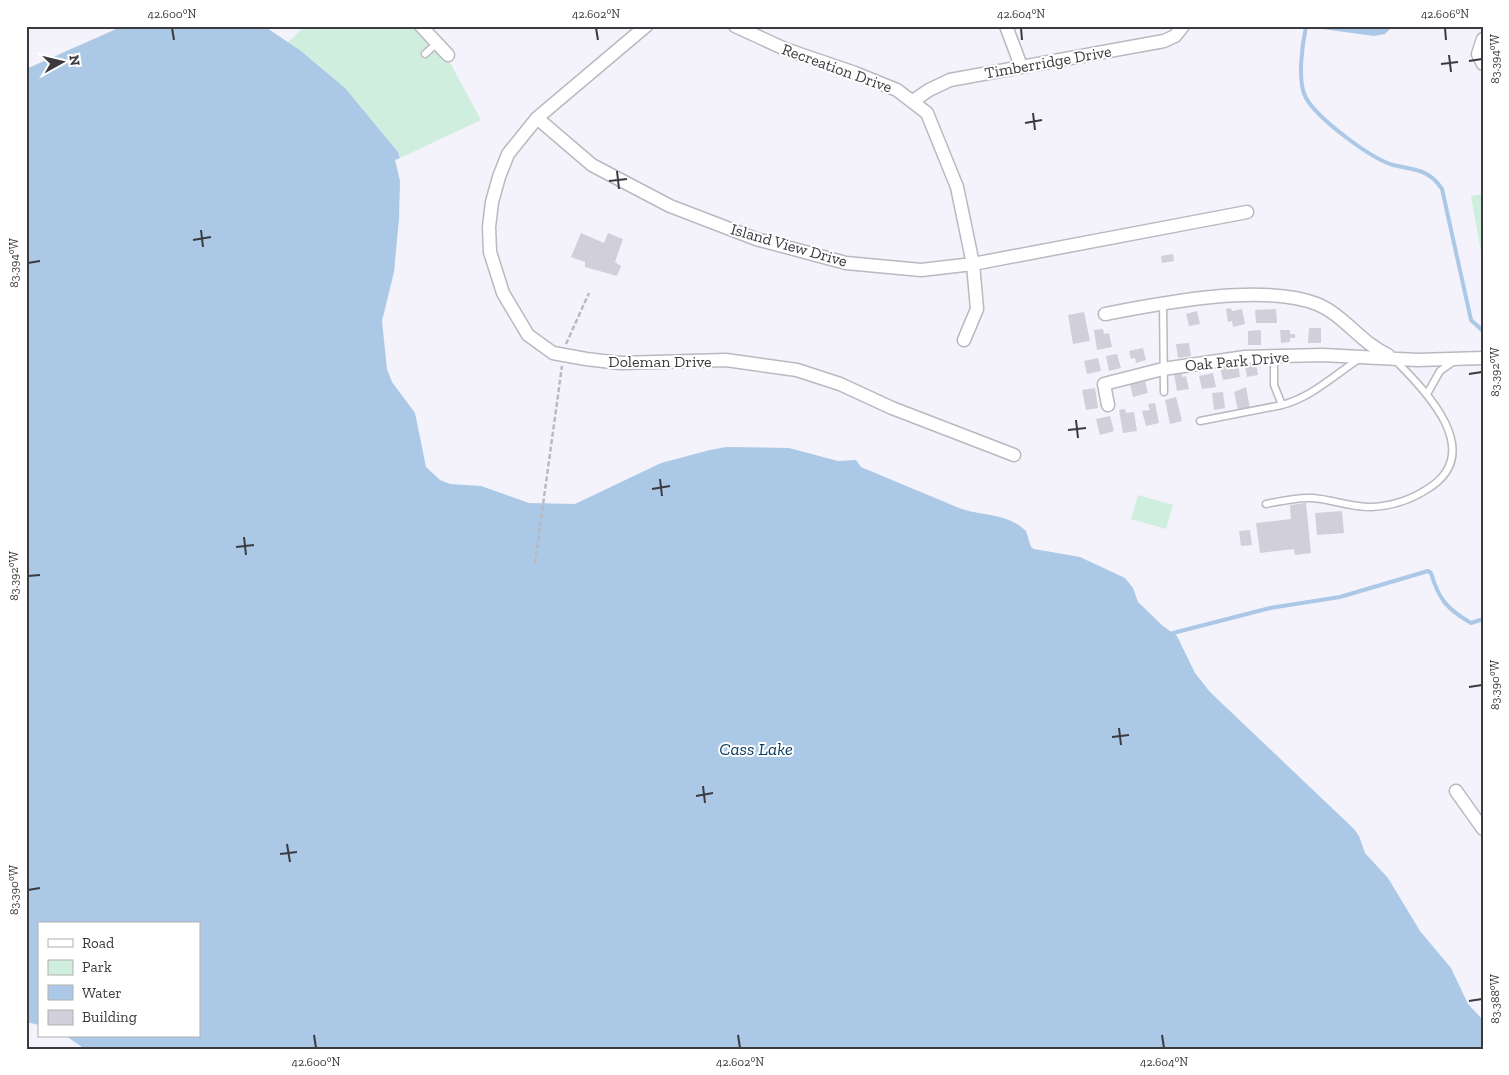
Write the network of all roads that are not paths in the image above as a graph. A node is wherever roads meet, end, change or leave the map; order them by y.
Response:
1 (421, 26) edge
2 (646, 26) edge
3 (735, 26) edge
4 (1006, 26) edge
5 (1183, 26) edge
6 (1483, 39) edge
7 (437, 43) junction
8 (425, 54) dead end
9 (448, 55) dead end
10 (1483, 64) edge
11 (1021, 66) junction
12 (913, 101) junction
13 (537, 118) junction
14 (1247, 212) dead end
15 (973, 264) junction
16 (1162, 303) junction
17 (1105, 314) dead end
18 (964, 340) dead end
19 (1274, 356) junction
20 (1362, 357) junction
21 (1393, 358) junction
22 (1483, 358) edge
23 (1457, 359) junction
24 (1163, 369) junction
25 (1164, 392) dead end
26 (1427, 394) junction
27 (1108, 405) dead end
28 (1282, 405) junction
29 (1200, 421) dead end
30 (1014, 455) dead end
31 (1266, 504) dead end
32 (1456, 791) dead end
33 (1483, 829) edge

1 - 7 street
2 - 13 street, Doleman Drive
3 - 12 street, Recreation Drive
4 - 11 street
5 - 11 street, Timberridge Drive
6 - 10 street
7 - 8 lane
7 - 9 street
11 - 12 street, Timberridge Drive
12 - 15 street, Recreation Drive
13 - 15 street, Island View Drive
13 - 30 street, Doleman Drive
14 - 15 street, Island View Drive
15 - 18 street, Recreation Drive
16 - 17 street, Oak Park Drive
16 - 21 street, Oak Park Drive
16 - 24 lane
19 - 20 street, Oak Park Drive
19 - 24 street, Oak Park Drive
19 - 28 lane
20 - 21 street, Oak Park Drive
20 - 28 lane
21 - 23 street, Oak Park Drive
21 - 26 lane
22 - 23 street, Oak Park Drive
23 - 26 lane
24 - 25 lane
24 - 27 street, Oak Park Drive
26 - 31 lane
28 - 29 lane
32 - 33 street

